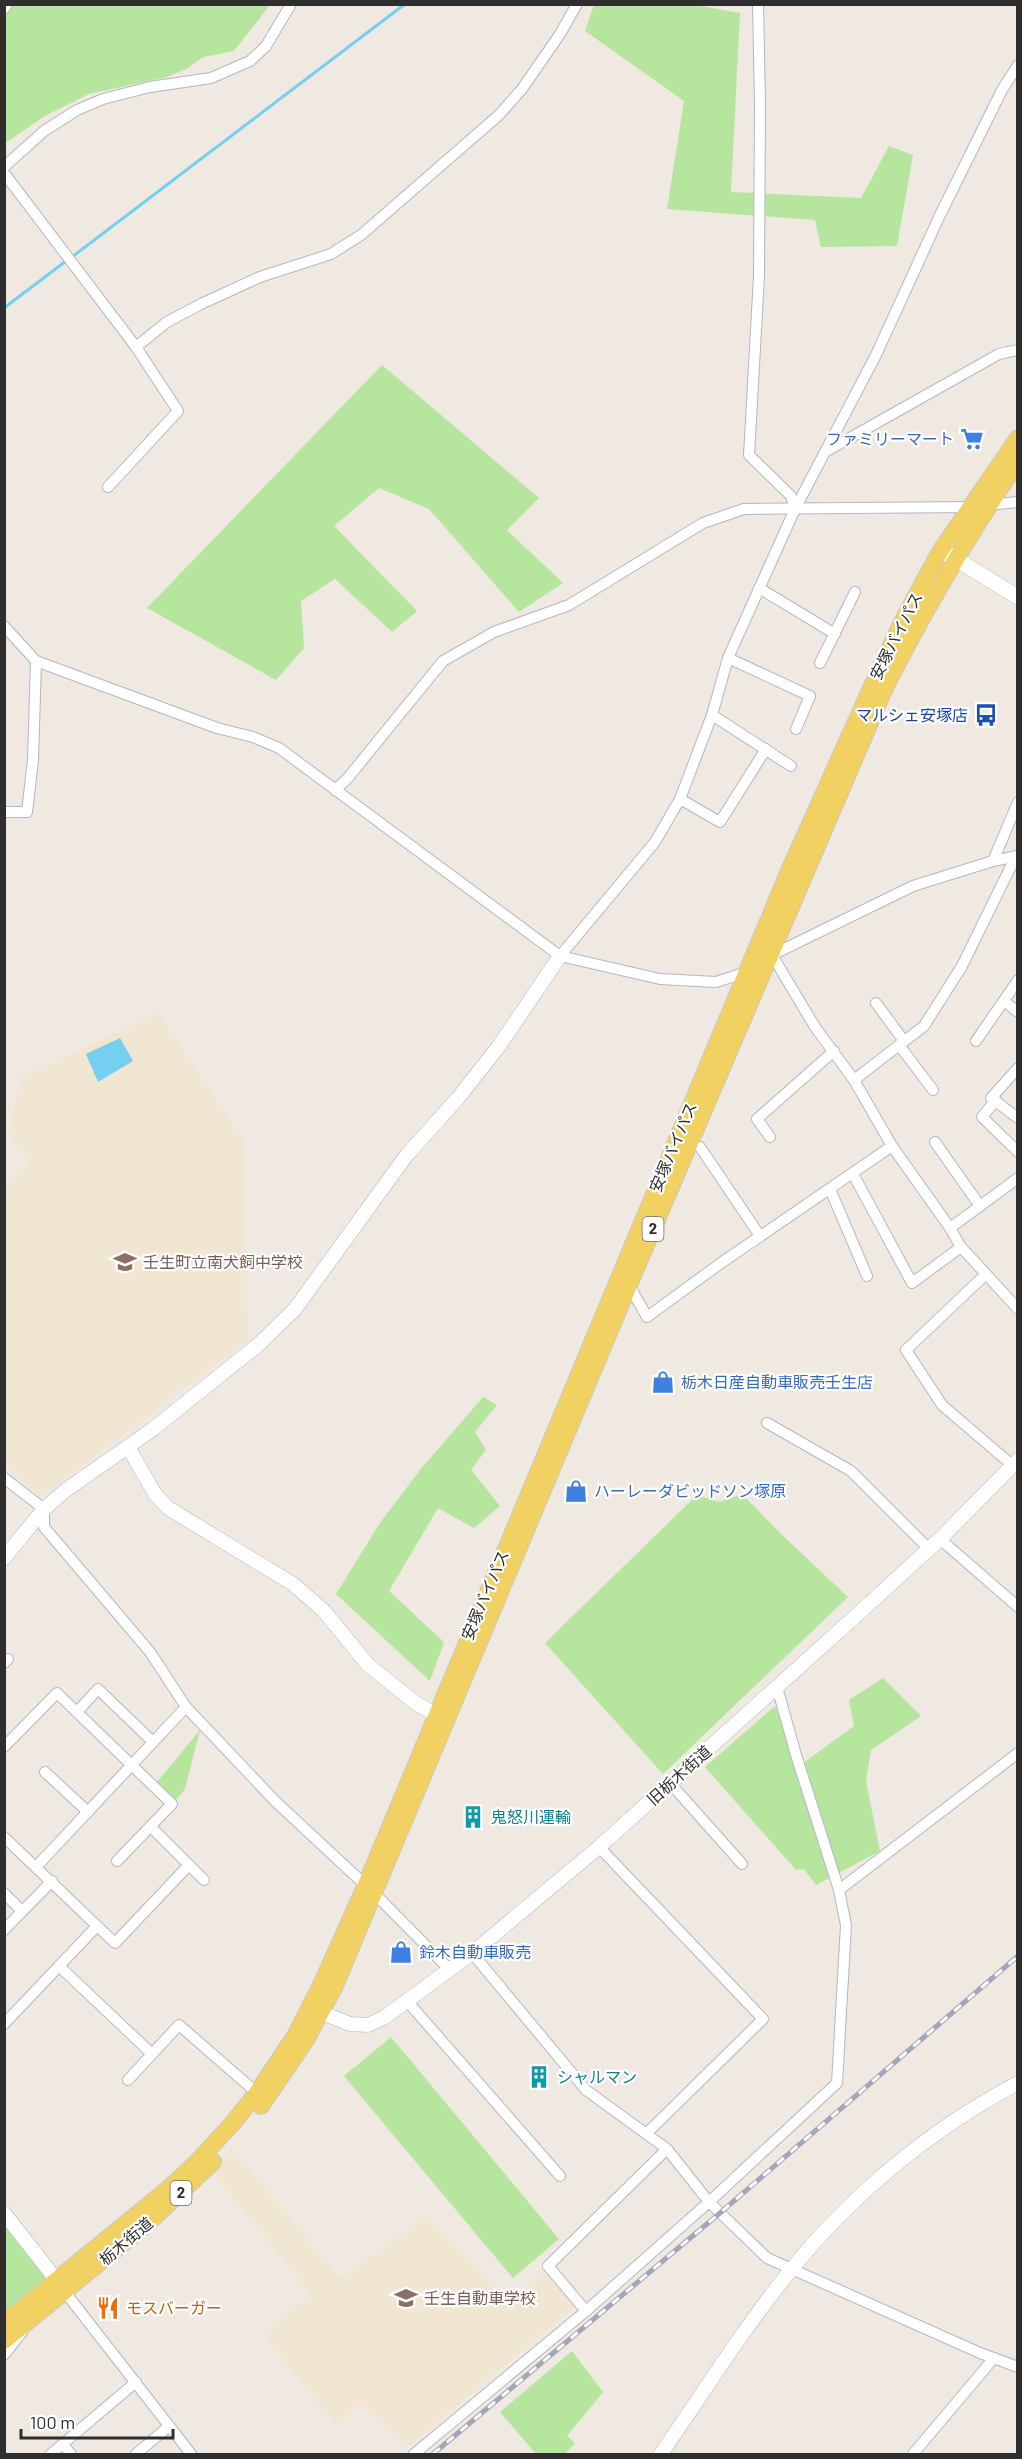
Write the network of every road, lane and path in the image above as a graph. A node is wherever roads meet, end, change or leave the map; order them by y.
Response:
1 (7, 4) edge
2 (291, 4) edge
3 (577, 4) edge
4 (758, 4) edge
5 (4, 9) edge
6 (1017, 65) edge
7 (4, 167) edge
8 (4, 173) edge
9 (136, 347) junction
10 (1017, 350) edge
11 (1017, 438) edge
12 (825, 453) junction
13 (1017, 461) edge
14 (108, 487) dead end
15 (1017, 502) edge
16 (989, 505) junction
17 (968, 508) junction
18 (795, 509) junction
19 (948, 555) junction
20 (759, 588) junction
21 (855, 592) dead end
22 (1017, 597) edge
23 (4, 626) edge
24 (835, 634) junction
25 (728, 658) junction
26 (36, 661) junction
27 (820, 663) dead end
28 (712, 715) junction
29 (796, 729) dead end
30 (766, 749) junction
31 (791, 766) dead end
32 (335, 790) junction
33 (680, 799) junction
34 (1017, 802) edge
35 (4, 812) edge
36 (1017, 856) edge
37 (993, 861) junction
38 (772, 955) junction
39 (560, 956) junction
40 (746, 973) junction
41 (1017, 980) edge
42 (1004, 1001) junction
43 (876, 1002) dead end
44 (1017, 1012) edge
45 (976, 1041) dead end
46 (902, 1043) junction
47 (834, 1051) junction
48 (1017, 1068) edge
49 (854, 1080) junction
50 (933, 1090) dead end
51 (996, 1100) junction
52 (1017, 1118) edge
53 (770, 1137) dead end
54 (935, 1142) dead end
55 (892, 1146) junction
56 (700, 1147) dead end
57 (1017, 1152) edge
58 (853, 1174) junction
59 (1015, 1184) edge
60 (830, 1189) junction
61 (980, 1206) junction
62 (950, 1228) junction
63 (760, 1236) junction
64 (961, 1247) junction
65 (985, 1275) junction
66 (867, 1276) dead end
67 (629, 1285) junction
68 (1017, 1309) edge
69 (767, 1423) dead end
70 (128, 1447) junction
71 (1015, 1463) edge
72 (4, 1478) edge
73 (44, 1509) junction
74 (940, 1539) junction
75 (929, 1549) junction
76 (4, 1558) edge
77 (1017, 1607) edge
78 (777, 1687) junction
79 (186, 1707) junction
80 (77, 1712) junction
81 (441, 1718) junction
82 (7, 1739) edge
83 (153, 1742) junction
84 (1017, 1753) edge
85 (131, 1766) junction
86 (45, 1772) dead end
87 (670, 1783) junction
88 (88, 1812) junction
89 (151, 1827) junction
90 (4, 1837) edge
91 (599, 1847) junction
92 (117, 1861) dead end
93 (742, 1864) dead end
94 (189, 1865) junction
95 (36, 1867) junction
96 (204, 1880) dead end
97 (52, 1881) junction
98 (839, 1890) junction
99 (370, 1891) junction
100 (4, 1893) edge
101 (22, 1911) junction
102 (97, 1926) junction
103 (4, 1930) edge
104 (472, 1953) junction
105 (59, 1966) junction
106 (450, 1970) junction
107 (407, 2001) junction
108 (316, 2011) junction
109 (4, 2024) edge
110 (152, 2054) junction
111 (128, 2080) dead end
112 (1017, 2083) edge
113 (257, 2093) junction
114 (647, 2133) junction
115 (667, 2149) junction
116 (560, 2176) dead end
117 (709, 2202) junction
118 (4, 2213) edge
119 (791, 2269) junction
120 (61, 2286) junction
121 (586, 2311) junction
122 (29, 2321) junction
123 (4, 2323) edge
124 (4, 2341) edge
125 (4, 2355) edge
126 (994, 2358) junction
127 (1017, 2367) edge
128 (136, 2382) junction
129 (168, 2427) junction
130 (63, 2445) junction
131 (51, 2454) edge
132 (71, 2454) edge
133 (136, 2454) edge
134 (191, 2454) edge
135 (414, 2454) edge
136 (661, 2454) edge
137 (913, 2454) edge

1 - 5 street
2 - 7 street
3 - 9 street
4 - 18 street
6 - 12 street
8 - 9 street
9 - 14 street
10 - 12 street
11 - 17 main road, 安塚バイパス / 2
12 - 18 street
13 - 16 main road, 安塚バイパス / 2
15 - 16 street
16 - 17 street
16 - 19 main road, 安塚バイパス / 2
17 - 18 street
17 - 19 main road, 安塚バイパス / 2
18 - 20 street
18 - 32 street
19 - 22 main road
19 - 38 main road, 安塚バイパス / 2
19 - 40 main road, 安塚バイパス / 2
20 - 24 street
20 - 25 street
21 - 24 street
23 - 26 street
24 - 27 street
25 - 28 street
25 - 29 street
26 - 32 street
26 - 35 street
28 - 30 street
28 - 33 street
30 - 31 street
30 - 33 street
32 - 39 street
33 - 39 street
34 - 37 street
36 - 37 street
36 - 46 street
37 - 38 street
38 - 40 street
38 - 47 street
38 - 67 main road, 安塚バイパス / 2
39 - 40 street
39 - 70 street
40 - 81 main road, 安塚バイパス / 2
41 - 42 street
42 - 44 street
42 - 45 street
43 - 46 street
46 - 49 street
46 - 50 street
47 - 49 street
47 - 53 street
48 - 51 street
49 - 55 street
51 - 52 street
51 - 57 street
54 - 61 street
55 - 58 street
55 - 62 street
56 - 63 street
58 - 60 street
58 - 64 street
59 - 61 street
60 - 63 street
60 - 66 street
61 - 62 street
62 - 64 street
63 - 67 street
64 - 65 street
65 - 68 street
65 - 71 street
67 - 81 main road, 安塚バイパス / 2
69 - 75 street
70 - 73 street
70 - 81 street
71 - 74 street, 旧栃木街道
72 - 73 street
73 - 76 street
73 - 79 street
74 - 75 street, 旧栃木街道
74 - 77 street
75 - 78 street, 旧栃木街道
78 - 87 street, 旧栃木街道
78 - 98 street
79 - 83 street
79 - 99 street
80 - 82 street
80 - 83 street
80 - 85 street
81 - 99 main road, 安塚バイパス / 2
83 - 85 street
84 - 98 street
85 - 88 street
85 - 89 street
86 - 88 street
87 - 91 street, 旧栃木街道
87 - 93 street
88 - 95 street
89 - 92 street
89 - 94 street
90 - 95 street
91 - 104 street, 旧栃木街道
91 - 114 street
94 - 96 street
94 - 102 street
95 - 97 street
97 - 101 street
97 - 102 street
98 - 117 street
99 - 106 street
99 - 108 main road, 安塚バイパス / 2
100 - 101 street
101 - 103 street
102 - 105 street
104 - 106 street, 旧栃木街道
104 - 114 street
105 - 109 street
105 - 110 street
106 - 107 street, 旧栃木街道
107 - 108 street, 旧栃木街道
107 - 116 street
108 - 113 main road, 栃木街道 / 2
108 - 120 main road, 栃木街道 / 2
110 - 111 street
110 - 113 street
112 - 119 street
113 - 120 main road, 栃木街道 / 2
114 - 115 street
115 - 117 street
115 - 121 street
117 - 119 street
117 - 121 street
118 - 120 street
119 - 126 street
119 - 136 street
120 - 122 main road, 栃木街道 / 2
120 - 123 main road, 栃木街道 / 2
120 - 128 street
121 - 135 street
122 - 124 main road, 栃木街道 / 2
122 - 125 street
126 - 127 street
126 - 137 street
128 - 129 street
128 - 130 street
129 - 133 street
129 - 134 street
130 - 131 street
130 - 132 street

